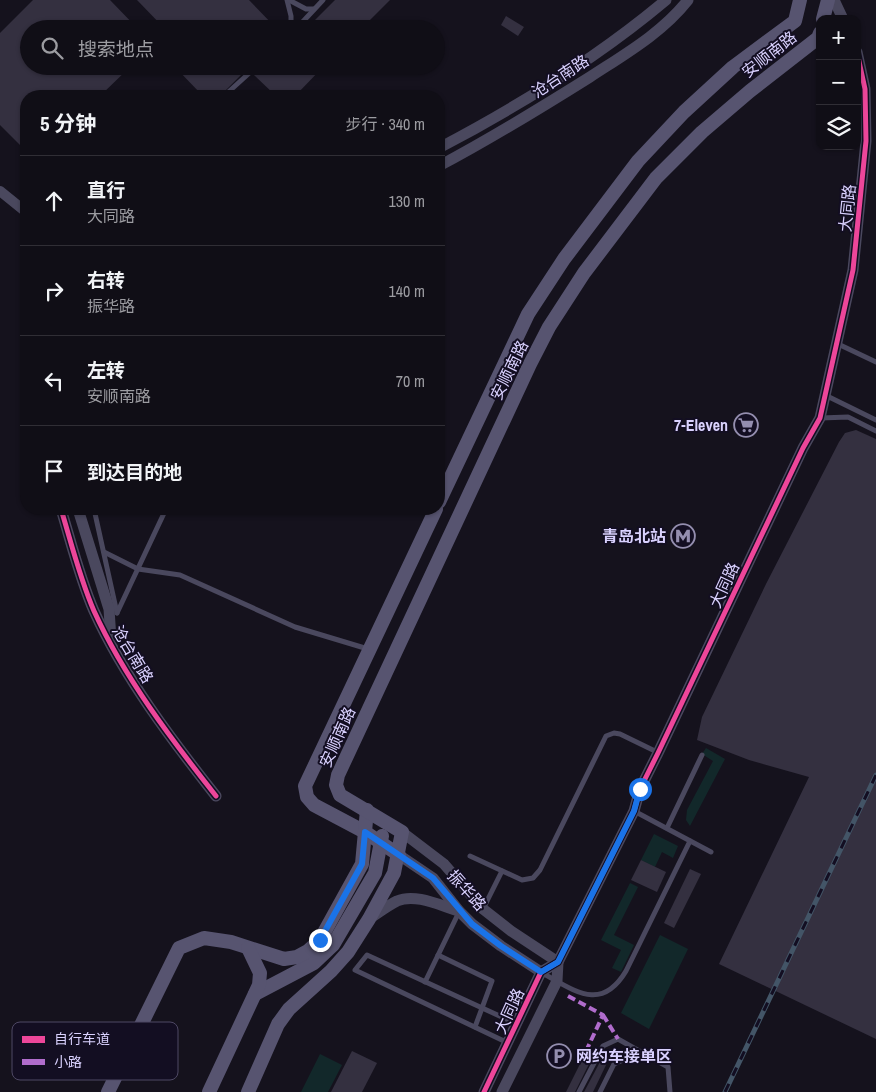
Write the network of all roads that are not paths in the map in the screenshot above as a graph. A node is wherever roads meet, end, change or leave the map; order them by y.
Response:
1 (288, 0) edge
2 (323, 0) edge
3 (666, 0) edge
4 (688, 0) edge
5 (800, 0) edge
6 (828, 0) edge
7 (834, 0) edge
8 (315, 8) junction
9 (824, 15) edge
10 (841, 15) edge
11 (291, 20) edge
12 (304, 20) edge
13 (816, 40) edge
14 (859, 60) edge
15 (247, 75) edge
16 (231, 90) edge
17 (445, 145) edge
18 (445, 163) edge
19 (0, 191) edge
20 (20, 207) edge
21 (838, 344) junction
22 (876, 362) edge
23 (824, 394) junction
24 (820, 418) junction
25 (876, 420) edge
26 (876, 431) edge
27 (445, 489) edge
28 (63, 515) edge
29 (80, 515) edge
30 (95, 515) edge
31 (163, 515) edge
32 (433, 515) edge
33 (104, 552) junction
34 (138, 569) junction
35 (111, 643) junction
36 (370, 649) junction
37 (658, 752) junction
38 (702, 755) dead end
39 (216, 796) dead end
40 (307, 797) joint
41 (367, 810) junction
42 (634, 811) junction
43 (383, 820) junction
44 (666, 828) junction
45 (365, 832) junction
46 (402, 832) junction
47 (690, 841) junction
48 (381, 843) junction
49 (711, 852) dead end
50 (398, 855) junction
51 (470, 856) dead end
52 (502, 871) junction
53 (483, 909) junction
54 (459, 911) junction
55 (369, 918) junction
56 (248, 948) junction
57 (438, 955) junction
58 (558, 962) junction
59 (541, 972) junction
60 (557, 981) junction
61 (425, 982) junction
62 (254, 994) junction
63 (483, 1009) junction
64 (143, 1022) edge
65 (517, 1024) junction
66 (475, 1027) junction
67 (508, 1043) junction
68 (641, 1052) junction
69 (114, 1080) edge
70 (108, 1092) edge
71 (209, 1092) edge
72 (248, 1092) edge
73 (484, 1092) edge
74 (502, 1092) edge
75 (579, 1092) edge
76 (600, 1092) edge
77 (670, 1092) edge

1 - 8 lane
1 - 11 lane
2 - 8 lane
3 - 17 street, 沧台南路
4 - 18 street, 沧台南路
5 - 27 main road, 安顺南路
6 - 9 main road
7 - 10 street
8 - 12 lane
13 - 41 main road, 安顺南路
14 - 21 street, 大同路
15 - 16 lane
19 - 20 street
21 - 22 lane
21 - 23 street, 大同路
23 - 24 street, 大同路
23 - 25 lane
24 - 26 lane
24 - 37 street, 大同路
28 - 35 street, 沧台南路
29 - 35 street, 沧台南路
30 - 33 lane
31 - 34 lane
32 - 36 main road, 安顺南路
33 - 34 lane
33 - 34 lane
34 - 36 lane
35 - 39 street, 沧台南路
36 - 40 main road, 安顺南路
37 - 42 street, 大同路
37 - 52 lane
38 - 44 lane
40 - 45 main road, 振华路
41 - 43 main road
41 - 45 main road
42 - 44 lane
42 - 58 street, 大同路
43 - 46 main road
43 - 48 main road
44 - 47 lane
45 - 48 main road, 振华路
45 - 56 main road
46 - 50 main road
46 - 53 street, 振华路
47 - 49 lane
47 - 60 lane
48 - 50 main road, 振华路
48 - 62 main road
50 - 54 street, 振华路
50 - 55 main road
51 - 52 lane
52 - 53 lane
53 - 58 street, 振华路
54 - 55 street
54 - 57 lane
54 - 59 street, 振华路
55 - 72 main road
56 - 62 main road
56 - 64 main road
57 - 61 lane
57 - 63 lane
58 - 59 street
58 - 60 street, 大同路
59 - 60 lane
59 - 65 street, 大同路
60 - 74 street, 大同路
61 - 63 lane
61 - 66 lane
62 - 71 main road
63 - 65 lane
63 - 66 lane
65 - 67 street, 大同路
66 - 67 lane
67 - 73 street, 大同路
68 - 75 lane
68 - 76 lane
68 - 77 lane
69 - 70 main road

